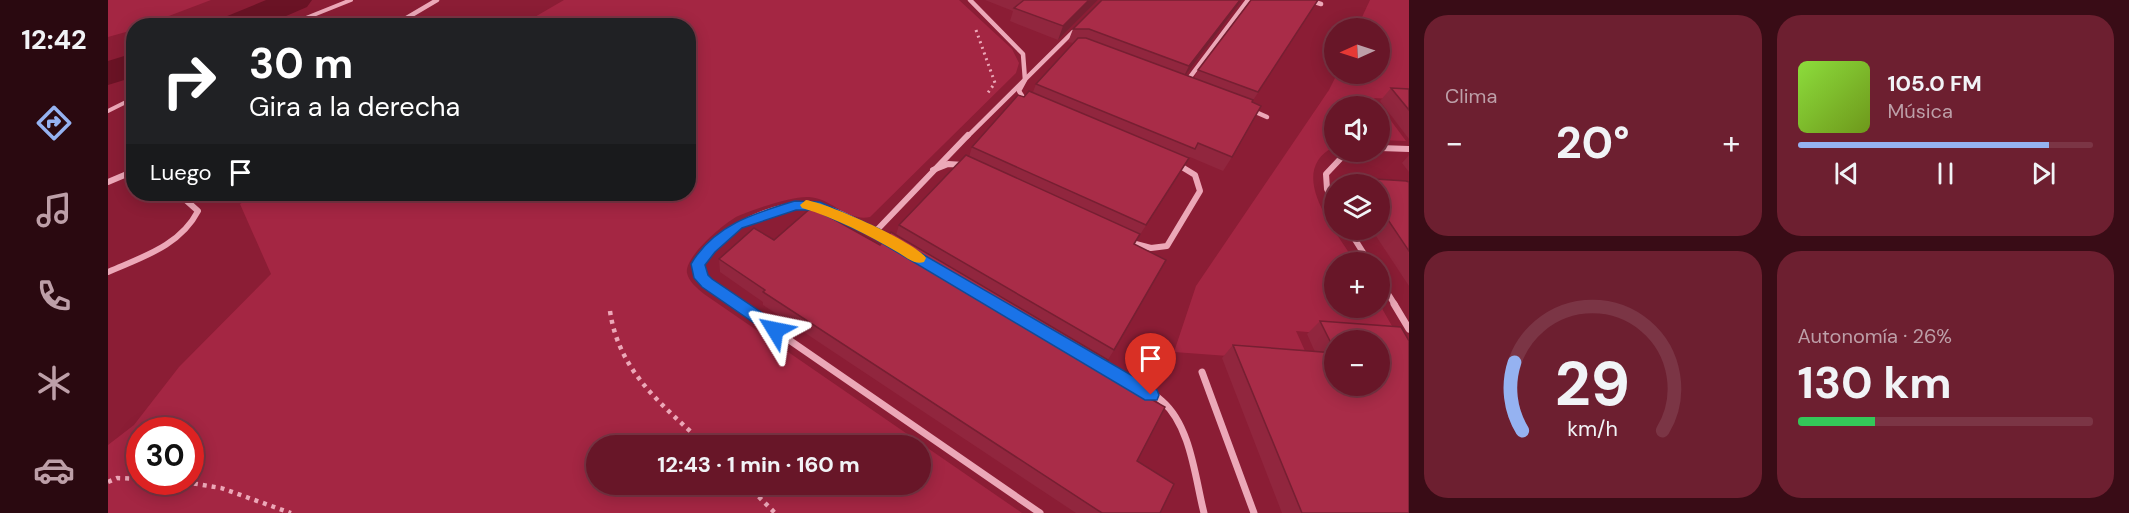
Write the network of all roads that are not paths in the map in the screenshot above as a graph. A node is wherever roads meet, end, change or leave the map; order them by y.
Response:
1 (351, 0) edge
2 (437, 0) edge
3 (970, 0) edge
4 (1248, 0) edge
5 (1308, 0) edge
6 (1321, 4) dead end
7 (306, 18) edge
8 (407, 18) edge
9 (1081, 24) edge
10 (1069, 45) edge
11 (1057, 47) junction
12 (1025, 80) junction
13 (1195, 89) edge
14 (126, 102) edge
15 (1033, 104) edge
16 (1247, 109) edge
17 (108, 111) edge
18 (1267, 117) dead end
19 (1390, 148) edge
20 (1409, 149) edge
21 (1337, 162) edge
22 (1175, 163) edge
23 (967, 166) edge
24 (933, 170) junction
25 (126, 174) edge
26 (1326, 174) edge
27 (108, 182) edge
28 (187, 201) edge
29 (875, 232) junction
30 (1122, 240) edge
31 (895, 244) edge
32 (108, 272) edge
33 (1390, 298) edge
34 (1409, 329) edge
35 (1090, 359) edge
36 (1202, 372) dead end
37 (1041, 513) edge
38 (1204, 513) edge
39 (1254, 513) edge

1 - 7 lane
2 - 8 street
3 - 12 street
4 - 13 street
5 - 6 street
9 - 11 street
10 - 11 street
11 - 12 street
12 - 15 street
12 - 24 street
14 - 17 lane
16 - 18 street
19 - 20 street
21 - 26 street
22 - 30 street
23 - 24 street
24 - 29 street
25 - 27 street
28 - 32 street
29 - 31 street
29 - 37 street
33 - 34 street
35 - 38 street
36 - 39 street

